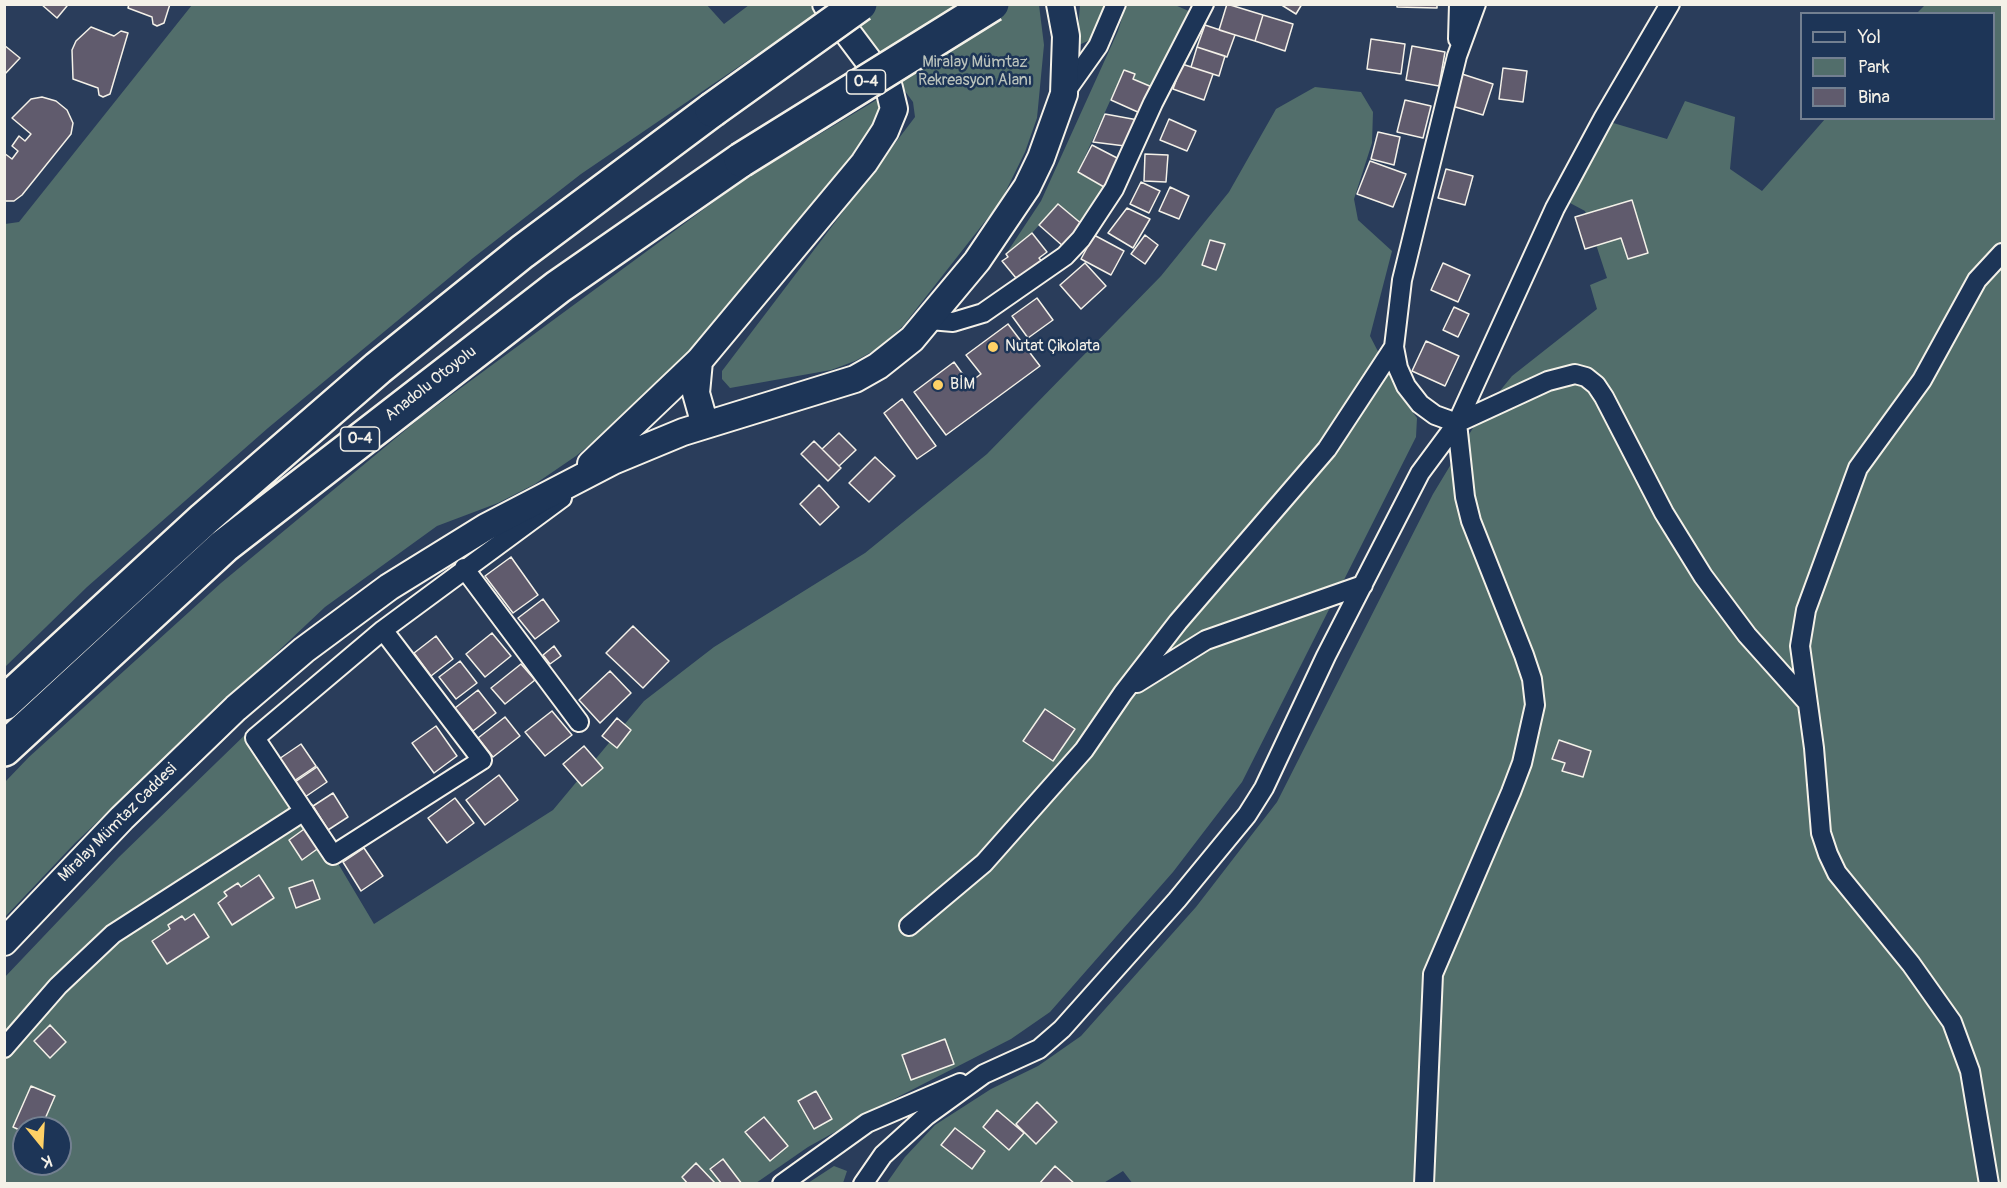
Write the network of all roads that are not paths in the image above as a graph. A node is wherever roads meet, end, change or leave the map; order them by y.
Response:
1 (826, 4) edge
2 (860, 4) edge
3 (992, 4) edge
4 (1060, 4) edge
5 (1069, 4) edge
6 (1116, 4) edge
7 (1203, 4) edge
8 (1459, 4) edge
9 (1476, 4) edge
10 (1670, 4) edge
11 (1066, 36) junction
12 (1457, 56) junction
13 (1064, 93) junction
14 (2002, 253) edge
15 (930, 320) junction
16 (1394, 347) junction
17 (699, 361) junction
18 (1457, 423) junction
19 (705, 425) junction
20 (613, 461) junction
21 (573, 480) junction
22 (464, 568) junction
23 (1363, 585) junction
24 (383, 630) junction
25 (1123, 693) junction
26 (4, 703) edge
27 (1808, 703) junction
28 (579, 722) dead end
29 (4, 749) edge
30 (304, 811) junction
31 (909, 926) dead end
32 (4, 942) edge
33 (4, 1048) edge
34 (984, 1074) junction
35 (782, 1184) edge
36 (864, 1184) edge
37 (1424, 1184) edge
38 (1989, 1184) edge

1 - 17 main road
2 - 26 highway, O-4, bridge
3 - 29 highway, Anadolu Otoyolu / O-4, bridge
4 - 11 main road
5 - 11 street
6 - 13 street
7 - 15 street
8 - 12 street
9 - 12 street
10 - 18 street
11 - 13 main road
12 - 16 street
13 - 15 main road
14 - 27 street
15 - 19 main road
16 - 18 street
16 - 25 street
17 - 19 main road
17 - 21 main road
18 - 23 street
18 - 27 street
18 - 37 street
19 - 20 main road
20 - 21 main road
20 - 22 street
21 - 32 main road, Miralay Mümtaz Caddesi
22 - 24 street
22 - 28 street
23 - 25 street
23 - 34 street
24 - 30 street
24 - 30 street
25 - 31 street
27 - 38 street
30 - 33 street
34 - 35 street
34 - 36 street

